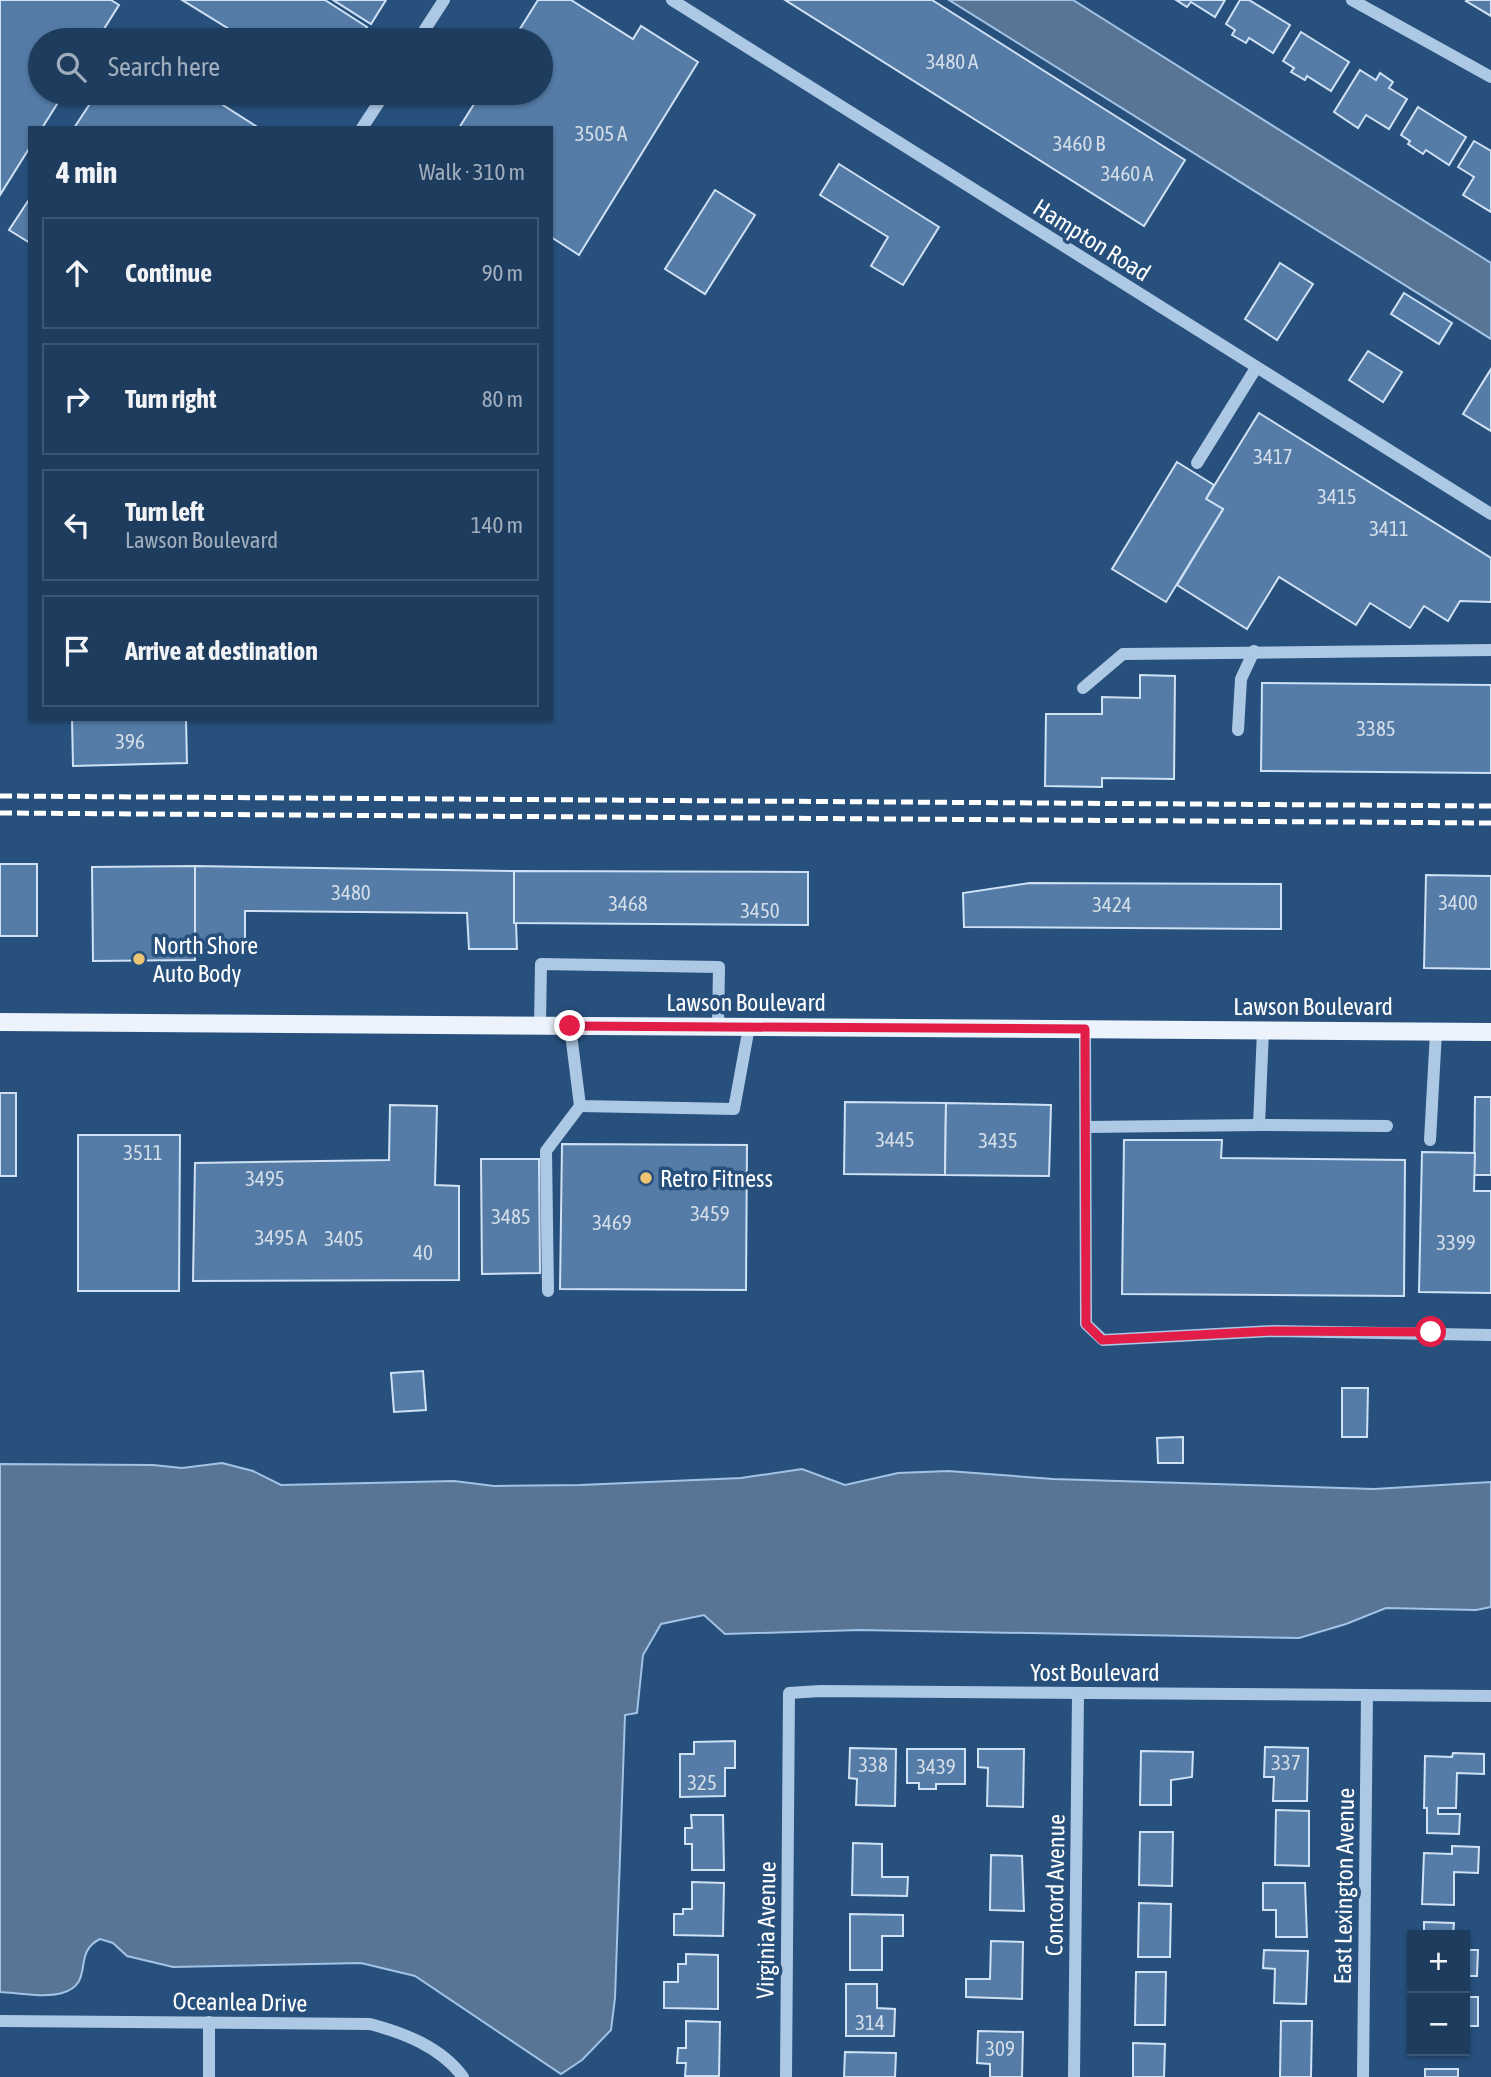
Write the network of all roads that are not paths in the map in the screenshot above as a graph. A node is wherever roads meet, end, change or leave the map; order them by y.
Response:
1 (444, 0) edge
2 (672, 0) edge
3 (1352, 0) edge
4 (426, 28) edge
5 (1491, 77) edge
6 (377, 105) edge
7 (363, 126) edge
8 (1256, 368) junction
9 (1197, 463) dead end
10 (1491, 514) edge
11 (1491, 650) edge
12 (1254, 652) junction
13 (1083, 688) dead end
14 (1238, 730) dead end
15 (0, 1022) edge
16 (540, 1025) junction
17 (570, 1026) junction
18 (718, 1027) junction
19 (749, 1027) junction
20 (1085, 1029) junction
21 (1263, 1030) junction
22 (1436, 1032) junction
23 (1491, 1032) edge
24 (580, 1106) junction
25 (1259, 1125) junction
26 (1387, 1126) dead end
27 (1086, 1127) junction
28 (1430, 1139) dead end
29 (548, 1291) dead end
30 (1491, 1335) edge
31 (1078, 1693) junction
32 (1367, 1695) junction
33 (1491, 1696) edge
34 (789, 1784) joint
35 (0, 2021) edge
36 (209, 2022) junction
37 (209, 2077) edge
38 (463, 2077) edge
39 (786, 2077) edge
40 (1074, 2077) edge
41 (1363, 2077) edge

1 - 4 street
2 - 8 street, Hampton Road
3 - 5 street
6 - 7 street
8 - 9 street
8 - 10 street, Hampton Road
11 - 12 street
12 - 13 street
12 - 14 street
15 - 16 main road, Lawson Boulevard
16 - 17 main road, Lawson Boulevard
16 - 18 street
17 - 18 main road, Lawson Boulevard
17 - 24 street
18 - 19 main road, Lawson Boulevard
19 - 20 main road, Lawson Boulevard
19 - 24 street
20 - 21 main road, Lawson Boulevard
20 - 27 street
21 - 22 main road, Lawson Boulevard
21 - 25 street
22 - 23 main road, Lawson Boulevard
22 - 28 street
24 - 29 street
25 - 26 street
25 - 27 street
27 - 30 street
31 - 32 street, Yost Boulevard
31 - 34 street, Yost Boulevard
31 - 40 street, Concord Avenue
32 - 33 street, Yost Boulevard
32 - 41 street, East Lexington Avenue
34 - 39 street, Virginia Avenue
35 - 36 street, Oceanlea Drive
36 - 37 street
36 - 38 street, Oceanlea Drive

